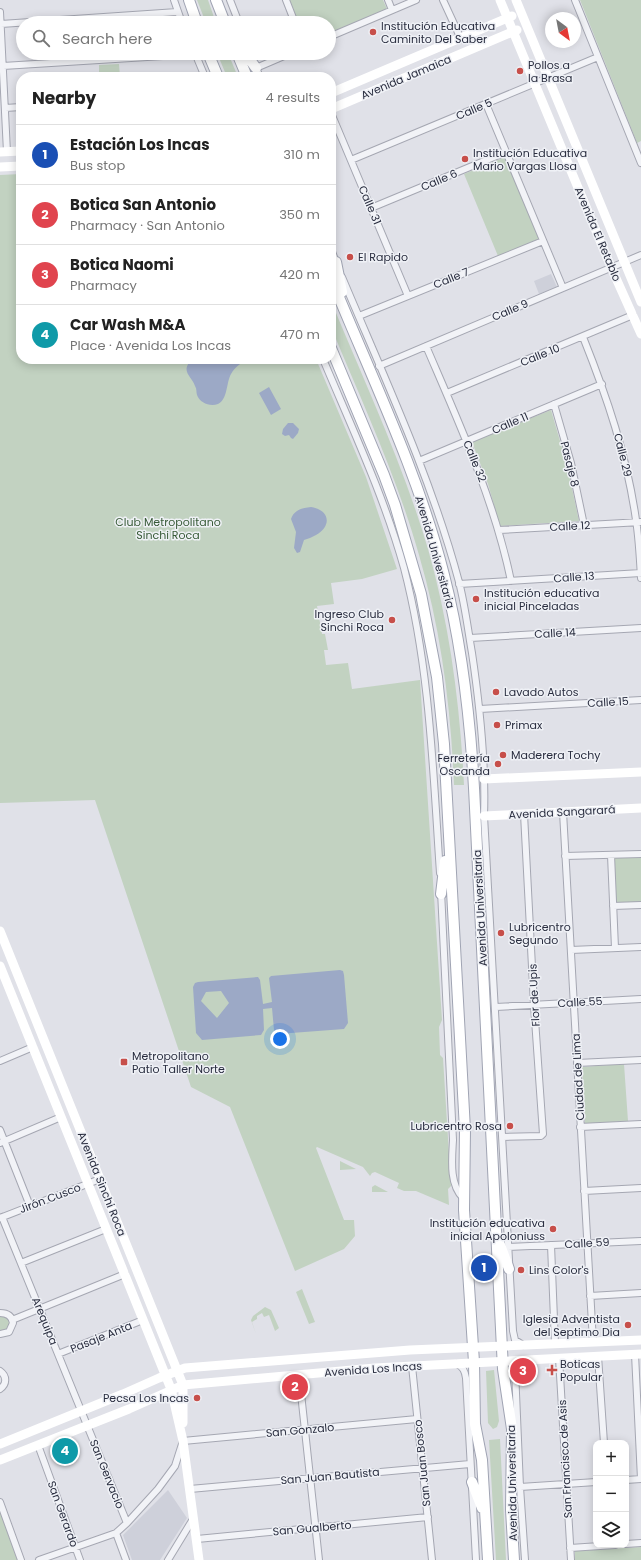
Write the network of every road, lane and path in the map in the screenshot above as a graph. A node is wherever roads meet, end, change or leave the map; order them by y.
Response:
1 (174, 0) edge
2 (216, 0) edge
3 (230, 0) edge
4 (286, 0) edge
5 (388, 0) edge
6 (416, 0) edge
7 (443, 0) edge
8 (500, 0) edge
9 (516, 0) edge
10 (575, 0) edge
11 (189, 1) edge
12 (392, 10) junction
13 (0, 12) edge
14 (178, 12) junction
15 (521, 13) junction
16 (119, 16) edge
17 (179, 16) edge
18 (190, 16) edge
19 (194, 16) edge
20 (222, 16) edge
21 (236, 16) edge
22 (292, 16) edge
23 (508, 18) junction
24 (16, 23) edge
25 (1, 24) edge
26 (526, 26) junction
27 (513, 31) junction
28 (336, 34) edge
29 (461, 39) junction
30 (598, 57) junction
31 (92, 60) edge
32 (198, 60) edge
33 (211, 60) edge
34 (240, 60) edge
35 (250, 60) edge
36 (253, 60) edge
37 (279, 60) edge
38 (3, 66) junction
39 (203, 72) edge
40 (216, 72) edge
41 (245, 72) edge
42 (258, 72) edge
43 (547, 78) junction
44 (534, 84) junction
45 (336, 91) edge
46 (336, 92) edge
47 (346, 103) junction
48 (486, 104) junction
49 (16, 107) edge
50 (336, 107) edge
51 (5, 108) junction
52 (336, 125) edge
53 (641, 144) edge
54 (635, 147) junction
55 (16, 151) edge
56 (4, 152) edge
57 (506, 152) junction
58 (351, 160) junction
59 (641, 163) edge
60 (16, 166) edge
61 (0, 167) edge
62 (371, 208) junction
63 (543, 240) junction
64 (641, 255) edge
65 (336, 262) joint
66 (624, 262) junction
67 (611, 268) junction
68 (563, 288) junction
69 (336, 290) edge
70 (408, 296) junction
71 (641, 302) edge
72 (345, 312) junction
73 (632, 315) junction
74 (359, 316) junction
75 (641, 334) edge
76 (583, 337) junction
77 (426, 346) junction
78 (336, 360) edge
79 (325, 364) edge
80 (379, 366) junction
81 (602, 384) junction
82 (447, 393) junction
83 (554, 404) junction
84 (467, 441) junction
85 (419, 461) junction
86 (639, 522) edge
87 (584, 525) junction
88 (499, 530) junction
89 (641, 573) edge
90 (641, 578) edge
91 (511, 581) junction
92 (459, 584) junction
93 (641, 628) edge
94 (470, 638) junction
95 (641, 700) edge
96 (480, 709) junction
97 (641, 772) edge
98 (484, 779) junction
99 (641, 808) edge
100 (563, 812) junction
101 (524, 814) junction
102 (484, 816) junction
103 (449, 844) junction
104 (641, 854) edge
105 (611, 855) junction
106 (565, 856) junction
107 (441, 894) junction
108 (641, 905) edge
109 (613, 906) junction
110 (0, 931) edge
111 (641, 947) edge
112 (615, 948) junction
113 (571, 950) junction
114 (0, 966) edge
115 (3, 983) edge
116 (641, 999) edge
117 (573, 1002) junction
118 (534, 1005) junction
119 (496, 1007) junction
120 (33, 1047) junction
121 (641, 1060) edge
122 (0, 1061) edge
123 (577, 1063) junction
124 (61, 1117) junction
125 (641, 1124) edge
126 (580, 1127) junction
127 (0, 1130) edge
128 (503, 1137) junction
129 (2, 1142) edge
130 (100, 1179) junction
131 (88, 1184) junction
132 (641, 1188) edge
133 (584, 1191) junction
134 (463, 1198) junction
135 (30, 1206) junction
136 (1, 1217) edge
137 (106, 1229) junction
138 (495, 1231) junction
139 (641, 1241) edge
140 (587, 1243) junction
141 (551, 1245) junction
142 (508, 1247) junction
143 (21, 1263) junction
144 (509, 1269) junction
145 (125, 1274) junction
146 (641, 1293) edge
147 (590, 1296) junction
148 (40, 1308) junction
149 (0, 1314) edge
150 (12, 1320) junction
151 (143, 1320) junction
152 (0, 1334) edge
153 (641, 1340) edge
154 (592, 1342) junction
155 (605, 1342) junction
156 (555, 1344) junction
157 (524, 1345) junction
158 (502, 1346) junction
159 (472, 1348) junction
160 (374, 1353) junction
161 (58, 1354) junction
162 (638, 1354) edge
163 (601, 1356) junction
164 (559, 1358) junction
165 (526, 1360) junction
166 (503, 1361) junction
167 (474, 1362) junction
168 (456, 1363) junction
169 (412, 1366) junction
170 (375, 1368) junction
171 (177, 1370) junction
172 (0, 1371) edge
173 (166, 1375) junction
174 (299, 1375) junction
175 (183, 1385) junction
176 (0, 1389) edge
177 (171, 1389) junction
178 (82, 1411) junction
179 (417, 1420) junction
180 (88, 1425) junction
181 (305, 1430) junction
182 (604, 1440) edge
183 (183, 1441) junction
184 (0, 1444) edge
185 (38, 1445) junction
186 (519, 1453) junction
187 (0, 1460) edge
188 (470, 1464) junction
189 (422, 1468) junction
190 (310, 1478) junction
191 (641, 1479) edge
192 (629, 1480) edge
193 (472, 1482) junction
194 (593, 1482) edge
195 (566, 1484) junction
196 (520, 1487) junction
197 (190, 1489) junction
198 (0, 1502) edge
199 (512, 1510) junction
200 (428, 1517) junction
201 (194, 1518) junction
202 (486, 1518) junction
203 (127, 1523) junction
204 (316, 1528) junction
205 (116, 1533) junction
206 (196, 1539) junction
207 (641, 1543) edge
208 (629, 1544) edge
209 (593, 1546) edge
210 (76, 1547) junction
211 (570, 1548) junction
212 (21, 1560) edge
213 (39, 1560) edge
214 (80, 1560) edge
215 (126, 1560) edge
216 (168, 1560) edge
217 (199, 1560) edge
218 (319, 1560) edge
219 (432, 1560) edge
220 (476, 1560) edge
221 (488, 1560) edge
222 (514, 1560) edge
223 (525, 1560) edge
224 (571, 1560) edge

1 - 14 street
2 - 20 main road
3 - 21 street
4 - 22 street
5 - 12 street
6 - 12 street
7 - 29 street
8 - 23 main road, Avenida El Retablo
9 - 15 main road, Avenida El Retablo
10 - 30 street
11 - 18 main road
11 - 19 main road
12 - 28 street
13 - 25 street
14 - 16 street
14 - 17 street
15 - 23 main road, Avenida Jamaica
15 - 26 main road, Avenida El Retablo
23 - 27 main road, Avenida El Retablo
23 - 29 main road, Avenida Jamaica
24 - 25 street
25 - 38 street
26 - 27 main road, Avenida Jamaica
26 - 43 main road, Avenida El Retablo
27 - 44 main road, Avenida El Retablo
27 - 47 main road, Avenida Jamaica
29 - 45 main road, Avenida Jamaica
30 - 43 street, Calle 5
30 - 54 street
31 - 38 street
32 - 39 street
33 - 40 main road
34 - 41 main road
35 - 42 main road
36 - 42 street
37 - 42 street
38 - 51 street
43 - 44 street, Calle 5
43 - 66 main road, Avenida El Retablo
44 - 48 street, Calle 5
44 - 67 main road, Avenida El Retablo
46 - 47 main road
47 - 50 main road, Avenida Jamaica
48 - 57 street
48 - 58 street, Calle 5
49 - 51 street
51 - 56 street
52 - 58 street, Calle 31
53 - 54 street
54 - 59 street
55 - 56 main road
57 - 62 street, Calle 6
57 - 63 street
58 - 62 street, Calle 31
60 - 61 main road
62 - 70 street, Calle 31
63 - 68 street
63 - 70 street, Calle 7
64 - 66 street, Calle 9
65 - 72 main road
65 - 74 street, Avenida Universitaria
66 - 67 street, Calle 9
66 - 71 main road, Avenida El Retablo
67 - 68 street, Calle 9
67 - 73 main road, Avenida El Retablo
68 - 77 street, Calle 9
69 - 72 main road, Avenida Universitaria
70 - 74 street, Calle 7
72 - 138 main road, Avenida Universitaria
73 - 75 main road, Avenida El Retablo
73 - 76 street, Calle 10
74 - 80 street, Avenida Universitaria
76 - 81 street, Calle 29
76 - 82 street, Calle 10
77 - 80 street, Calle 9
77 - 82 street, Calle 32
78 - 103 main road
79 - 107 street
80 - 85 street, Avenida Universitaria
81 - 83 street, Calle 11
81 - 86 street, Calle 29
82 - 84 street, Calle 32
83 - 84 street, Calle 11
83 - 87 street, Pasaje 8
84 - 85 street, Calle 11
84 - 88 street, Calle 32
85 - 92 street, Avenida Universitaria
86 - 87 street, Calle 12
86 - 89 street, Calle 29
87 - 88 street, Calle 12
88 - 91 street, Calle 32
89 - 90 street, Calle 29
89 - 91 street, Calle 13
91 - 92 street, Calle 13
92 - 94 street, Avenida Universitaria
93 - 94 street, Calle 14
94 - 96 street, Avenida Universitaria
95 - 96 street, Calle 15
96 - 98 street, Avenida Universitaria
97 - 98 main road
98 - 102 street, Avenida Universitaria
99 - 100 main road, Avenida Sangarará
100 - 101 main road, Avenida Sangarará
100 - 106 street, Ciudad de Lima
101 - 102 main road, Avenida Sangarará
101 - 118 street, Flor de Upis
102 - 119 street, Avenida Universitaria
103 - 107 main road
103 - 134 main road
104 - 105 street
105 - 106 street
105 - 109 street
106 - 113 street, Ciudad de Lima
107 - 134 street
108 - 109 street
109 - 112 street
110 - 130 main road, Avenida Sinchi Roca
111 - 112 street
112 - 113 street
113 - 117 street, Ciudad de Lima
114 - 115 main road, Avenida Sinchi Roca
115 - 120 main road, Avenida Sinchi Roca
116 - 117 street, Calle 55
117 - 118 street, Calle 55
117 - 123 street, Ciudad de Lima
118 - 119 street, Calle 55
118 - 128 street, Flor de Upis
119 - 128 street, Avenida Universitaria
120 - 122 street
120 - 124 main road, Avenida Sinchi Roca
121 - 123 street
123 - 126 street, Ciudad de Lima
124 - 129 street
124 - 131 main road, Avenida Sinchi Roca
125 - 126 street
126 - 133 street, Ciudad de Lima
127 - 129 street
128 - 142 street, Avenida Universitaria
129 - 135 street
130 - 131 street, Jirón Cusco
130 - 171 main road, Avenida Sinchi Roca
131 - 135 street, Jirón Cusco
131 - 137 main road, Avenida Sinchi Roca
132 - 133 street
133 - 140 street, Ciudad de Lima
134 - 159 main road
135 - 136 street, Jirón Cusco
136 - 143 street, Arequipa
137 - 143 street
137 - 145 main road, Avenida Sinchi Roca
138 - 144 main road
138 - 158 main road, Avenida Universitaria
139 - 140 street, Calle 59
140 - 141 street, Calle 59
140 - 147 street, Ciudad de Lima
141 - 142 street, Calle 59
141 - 156 street
142 - 144 street, Avenida Universitaria
143 - 148 street, Arequipa
144 - 157 street, Avenida Universitaria
145 - 148 street
145 - 151 main road, Avenida Sinchi Roca
146 - 147 street
147 - 154 street, Ciudad de Lima
148 - 150 street
148 - 161 street, Arequipa
149 - 150 street
150 - 152 street
151 - 161 street, Pasaje Anta
151 - 173 main road, Avenida Sinchi Roca
153 - 155 main road, Avenida Los Incas
154 - 155 main road, Avenida Los Incas
154 - 156 main road, Avenida Los Incas
155 - 163 main road
156 - 157 main road, Avenida Los Incas
157 - 158 main road, Avenida Los Incas
158 - 159 main road, Avenida Los Incas
158 - 166 main road, Avenida Universitaria
159 - 160 main road, Avenida Los Incas
159 - 167 main road
160 - 170 main road
160 - 171 main road, Avenida Los Incas
161 - 178 street, Arequipa
162 - 163 main road, Avenida Los Incas
162 - 191 street
163 - 164 main road, Avenida Los Incas
163 - 182 street
164 - 165 main road, Avenida Los Incas
164 - 195 street, San Francisco de Asis
165 - 166 main road, Avenida Los Incas
165 - 186 street, Avenida Universitaria
166 - 167 main road, Avenida Los Incas
166 - 199 main road, Avenida Universitaria
167 - 168 main road, Avenida Los Incas
167 - 202 main road
168 - 169 main road, Avenida Los Incas
168 - 188 street
169 - 170 main road, Avenida Los Incas
169 - 179 street, San Juan Bosco
170 - 174 main road, Avenida Los Incas
171 - 173 main road, Avenida Los Incas
171 - 175 main road, Avenida Sinchi Roca
172 - 176 street
173 - 177 main road, Avenida Sinchi Roca
173 - 178 main road, Avenida Los Incas
174 - 175 main road, Avenida Los Incas
174 - 181 street
175 - 177 main road, Avenida Los Incas
175 - 183 main road, Avenida Sinchi Roca
177 - 180 main road, Avenida Los Incas
177 - 183 main road, Avenida Sinchi Roca
178 - 180 street, Arequipa
178 - 184 main road, Avenida Los Incas
179 - 181 street, San Gonzalo
179 - 189 street, San Juan Bosco
180 - 185 main road, Avenida Los Incas
180 - 203 street, San Gervacio
181 - 183 street, San Gonzalo
181 - 190 street
183 - 197 main road, Avenida Sinchi Roca
183 - 203 street
185 - 187 main road, Avenida Los Incas
185 - 210 street, San Gerardo
186 - 196 street, Avenida Universitaria
186 - 199 main road
188 - 189 street, San Juan Bautista
188 - 193 street
189 - 190 street, San Juan Bautista
189 - 200 street, San Juan Bosco
190 - 197 street, San Juan Bautista
190 - 204 street
191 - 192 street
193 - 202 main road
193 - 220 street
194 - 195 street
195 - 196 street
195 - 211 street, San Francisco de Asis
196 - 223 street, Avenida Universitaria
197 - 201 main road, Avenida Sinchi Roca
198 - 212 street
199 - 222 main road, Avenida Universitaria
200 - 204 street, San Gualberto
200 - 219 street, San Juan Bosco
201 - 206 main road, Avenida Sinchi Roca
201 - 216 street
202 - 221 main road
203 - 205 street
204 - 206 street, San Gualberto
204 - 218 street
205 - 210 street
205 - 215 street
206 - 217 main road, Avenida Sinchi Roca
207 - 208 street
209 - 211 street
210 - 213 street
210 - 214 street, San Gerardo
211 - 224 street, San Francisco de Asis

